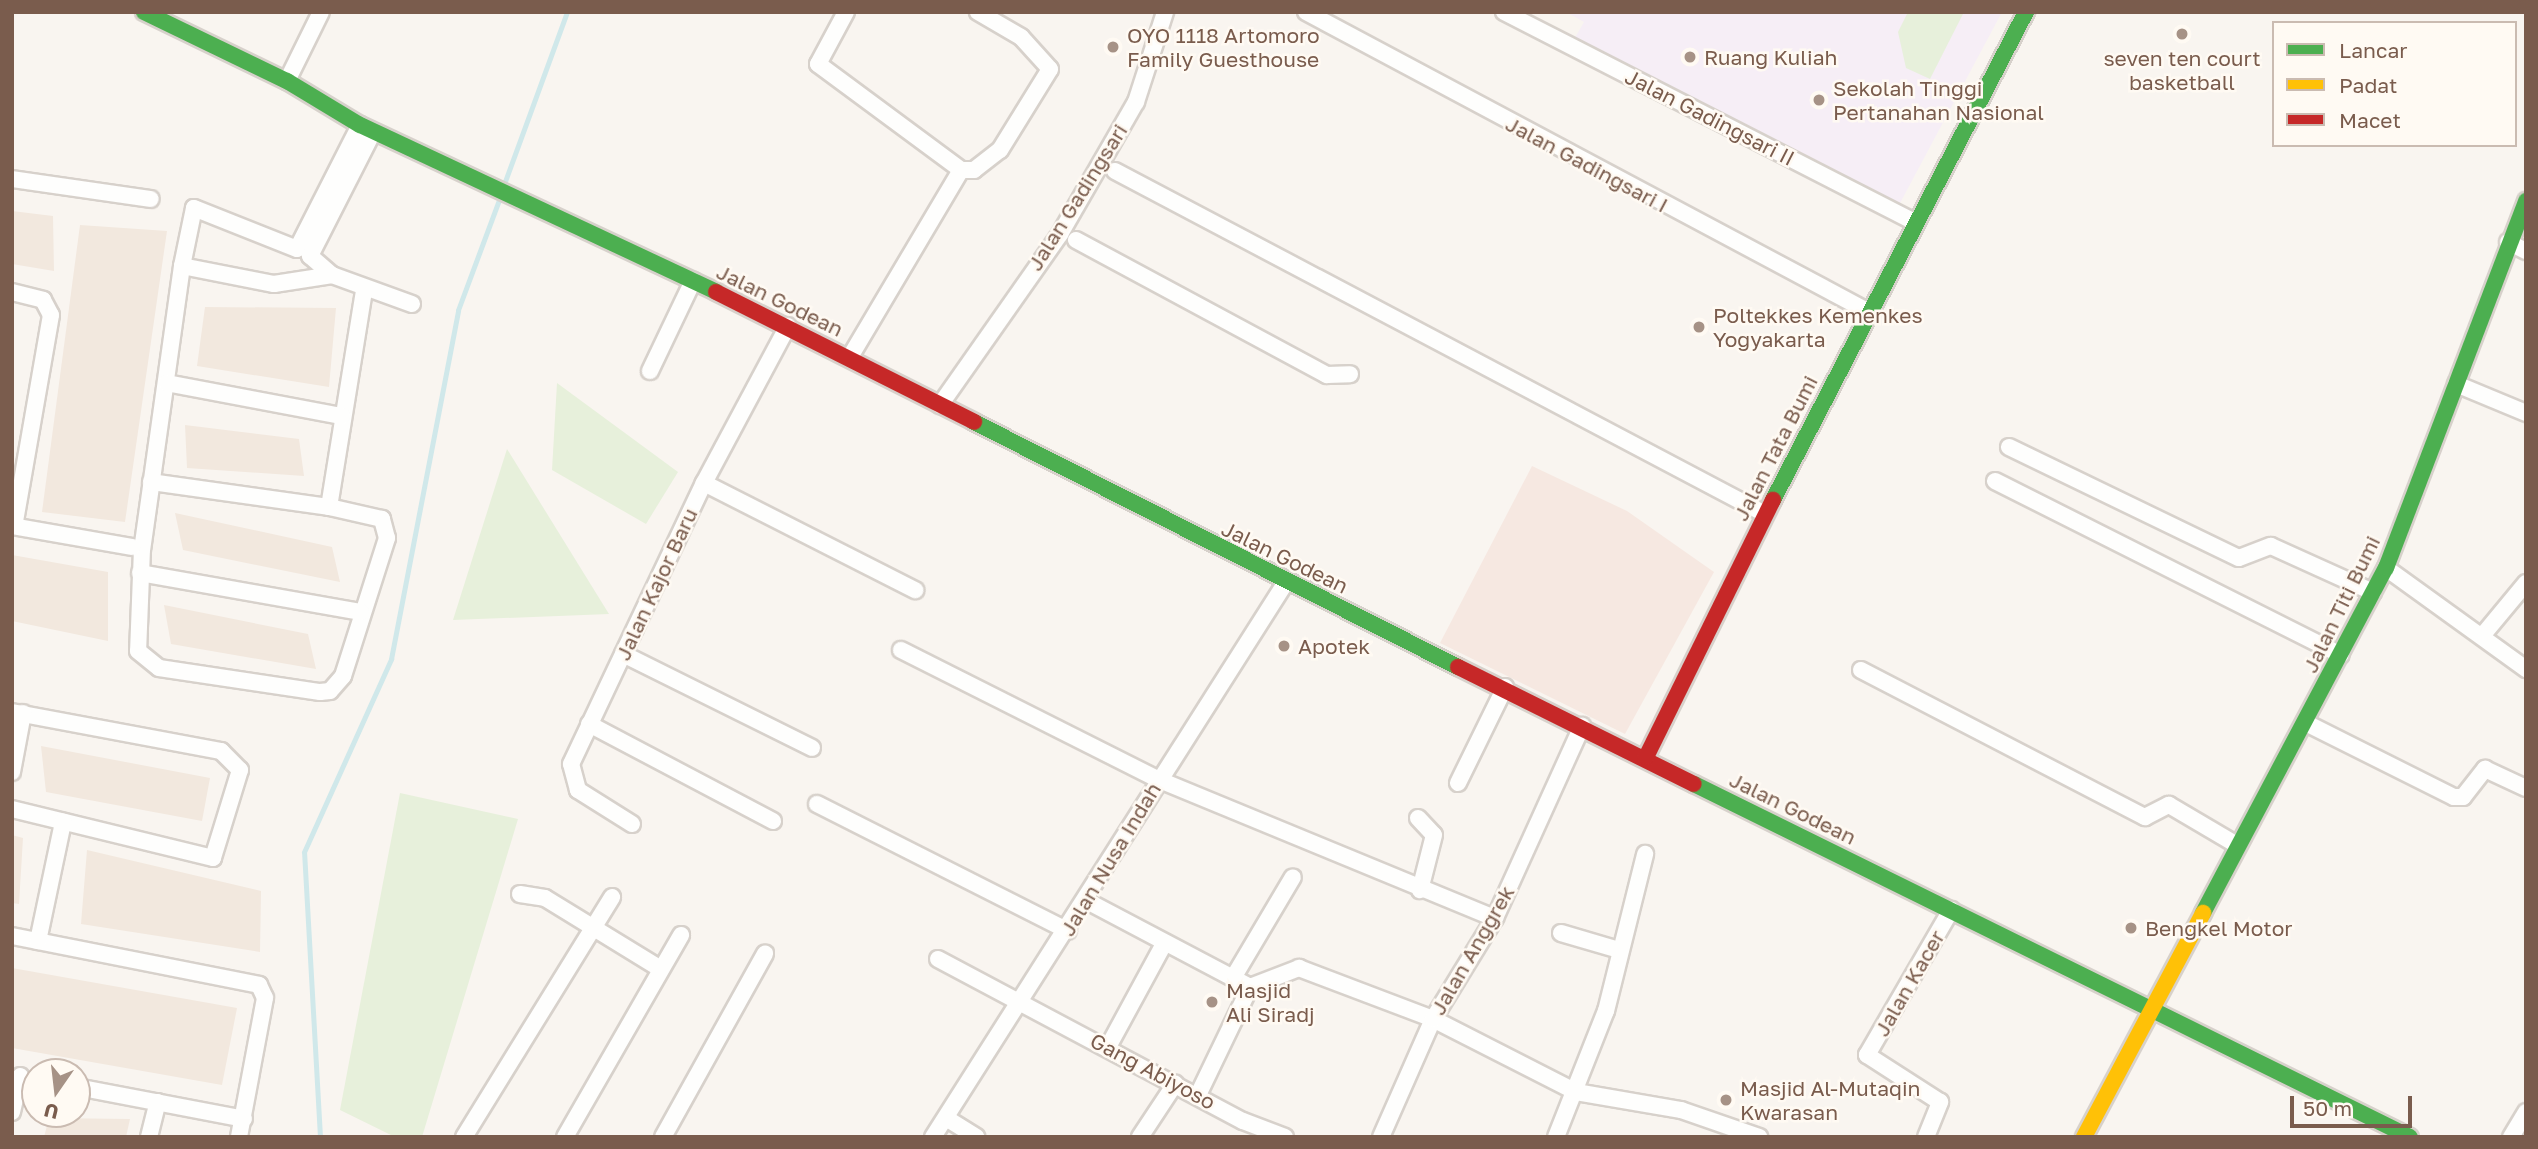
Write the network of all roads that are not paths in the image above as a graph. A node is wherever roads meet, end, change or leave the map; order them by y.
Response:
1 (144, 12) edge
2 (321, 12) edge
3 (846, 12) edge
4 (978, 12) edge
5 (1165, 12) edge
6 (1306, 12) edge
7 (1504, 12) edge
8 (2026, 12) edge
9 (287, 81) junction
10 (367, 128) junction
11 (961, 170) junction
12 (1115, 171) dead end
13 (12, 179) edge
14 (151, 199) dead end
15 (2526, 201) edge
16 (1915, 222) junction
17 (1076, 240) dead end
18 (2508, 242) junction
19 (2526, 251) edge
20 (182, 267) junction
21 (332, 275) junction
22 (693, 281) junction
23 (364, 291) junction
24 (12, 292) edge
25 (412, 304) dead end
26 (1871, 313) junction
27 (788, 326) junction
28 (850, 357) junction
29 (650, 371) dead end
30 (1350, 374) dead end
31 (167, 383) junction
32 (2456, 384) junction
33 (940, 405) junction
34 (2526, 414) edge
35 (342, 416) junction
36 (2009, 447) dead end
37 (18, 467) edge
38 (1995, 481) dead end
39 (151, 482) junction
40 (704, 482) junction
41 (329, 507) junction
42 (1765, 514) junction
43 (13, 526) edge
44 (132, 547) dead end
45 (2386, 568) junction
46 (140, 573) junction
47 (1286, 582) junction
48 (2526, 583) edge
49 (915, 590) dead end
50 (2374, 592) junction
51 (361, 612) junction
52 (2482, 636) junction
53 (901, 650) dead end
54 (623, 654) junction
55 (2341, 655) junction
56 (2526, 669) edge
57 (1861, 670) dead end
58 (1505, 687) junction
59 (17, 713) edge
60 (2306, 723) junction
61 (589, 724) junction
62 (1582, 726) junction
63 (812, 748) dead end
64 (1646, 757) junction
65 (12, 772) edge
66 (1157, 779) junction
67 (1458, 783) dead end
68 (2526, 788) edge
69 (817, 804) dead end
70 (12, 809) edge
71 (1418, 818) dead end
72 (773, 821) dead end
73 (63, 822) junction
74 (632, 824) dead end
75 (2237, 845) junction
76 (1645, 854) dead end
77 (1293, 877) dead end
78 (1420, 890) junction
79 (520, 894) dead end
80 (612, 897) dead end
81 (1087, 901) junction
82 (1951, 910) junction
83 (1495, 918) junction
84 (595, 931) junction
85 (1068, 931) junction
86 (1561, 933) dead end
87 (681, 935) dead end
88 (12, 936) edge
89 (38, 941) junction
90 (1165, 942) junction
91 (1619, 950) junction
92 (765, 954) dead end
93 (938, 959) dead end
94 (661, 969) junction
95 (1233, 978) junction
96 (1250, 988) junction
97 (1023, 1001) junction
98 (2154, 1008) junction
99 (1433, 1018) junction
100 (1108, 1046) junction
101 (21, 1080) edge
102 (1175, 1084) junction
103 (91, 1090) edge
104 (1576, 1093) junction
105 (1198, 1095) junction
106 (158, 1102) junction
107 (12, 1112) edge
108 (2526, 1112) edge
109 (946, 1118) junction
110 (244, 1119) junction
111 (149, 1137) edge
112 (239, 1137) edge
113 (464, 1137) edge
114 (565, 1137) edge
115 (663, 1137) edge
116 (933, 1137) edge
117 (977, 1137) edge
118 (1140, 1137) edge
119 (1285, 1137) edge
120 (1381, 1137) edge
121 (1556, 1137) edge
122 (1759, 1137) edge
123 (1926, 1137) edge
124 (2084, 1137) edge
125 (2410, 1137) edge
126 (2511, 1137) edge

1 - 9 main road, Jalan Godean
2 - 9 street
3 - 11 street
4 - 11 street
5 - 33 street, Jalan Gadingsari
6 - 26 street, Jalan Gadingsari I
7 - 16 street, Jalan Gadingsari II
8 - 16 main road, Jalan Tata Bumi
9 - 10 main road, Jalan Godean
10 - 20 street
10 - 21 street
10 - 22 main road, Jalan Godean
11 - 28 street
12 - 42 street
13 - 14 street
15 - 18 main road, Jalan Titi Bumi
16 - 26 main road, Jalan Tata Bumi
17 - 30 street
18 - 19 street
18 - 32 main road, Jalan Titi Bumi
20 - 21 street
20 - 31 street
21 - 23 street
22 - 27 main road, Jalan Godean
22 - 29 street
23 - 25 street
23 - 35 street
24 - 37 street
26 - 42 main road, Jalan Tata Bumi
27 - 28 main road, Jalan Godean
27 - 40 street, Jalan Kajor Baru
28 - 33 main road, Jalan Godean
31 - 35 street
31 - 39 street
32 - 34 street
32 - 45 main road, Jalan Titi Bumi
33 - 47 main road, Jalan Godean
35 - 41 street
36 - 50 street
37 - 43 street
38 - 55 street
39 - 41 street
39 - 46 street
40 - 49 street
40 - 54 street, Jalan Kajor Baru
41 - 51 street
42 - 64 main road, Jalan Tata Bumi
43 - 44 street
45 - 50 main road, Jalan Titi Bumi
45 - 52 street
46 - 51 street
46 - 51 street
47 - 58 main road, Jalan Godean
47 - 66 street, Jalan Nusa Indah
48 - 52 street
50 - 55 main road, Jalan Titi Bumi
52 - 56 street
53 - 66 street
54 - 61 street, Jalan Kajor Baru
54 - 63 street
55 - 60 main road, Jalan Titi Bumi
57 - 75 street
58 - 62 main road, Jalan Godean
58 - 67 street
59 - 65 street
59 - 73 street
60 - 68 street
60 - 75 main road, Jalan Titi Bumi
61 - 72 street
61 - 74 street, Jalan Kajor Baru
62 - 64 main road, Jalan Godean
62 - 83 street, Jalan Anggrek
64 - 82 main road, Jalan Godean
66 - 78 street
66 - 81 street, Jalan Nusa Indah
69 - 85 street
70 - 73 street
71 - 78 street
73 - 89 street
75 - 98 main road, Jalan Titi Bumi
76 - 91 street
77 - 95 street
78 - 83 street
79 - 84 street
80 - 84 street
81 - 85 street, Jalan Nusa Indah
81 - 90 street
82 - 98 main road, Jalan Godean
82 - 123 street, Jalan Kacer
83 - 99 street, Jalan Anggrek
84 - 94 street
84 - 113 street
85 - 97 street, Jalan Nusa Indah
86 - 91 street
87 - 94 street
88 - 89 street
89 - 110 street
90 - 95 street
90 - 100 street
91 - 104 street
92 - 115 street
93 - 97 street, Gang Abiyoso
94 - 114 street
95 - 96 street
96 - 99 street
96 - 105 street
97 - 100 street, Gang Abiyoso
97 - 109 street, Jalan Nusa Indah
98 - 124 main road, Jalan Titi Bumi
98 - 125 main road, Jalan Godean
99 - 104 street
99 - 120 street, Jalan Anggrek
100 - 102 street, Gang Abiyoso
101 - 107 street
102 - 105 street, Gang Abiyoso
102 - 118 street
103 - 106 street
104 - 121 street
104 - 122 street
105 - 119 street, Gang Abiyoso
106 - 110 street
106 - 111 street
108 - 126 street
109 - 116 street, Jalan Nusa Indah
109 - 117 street
110 - 112 street

